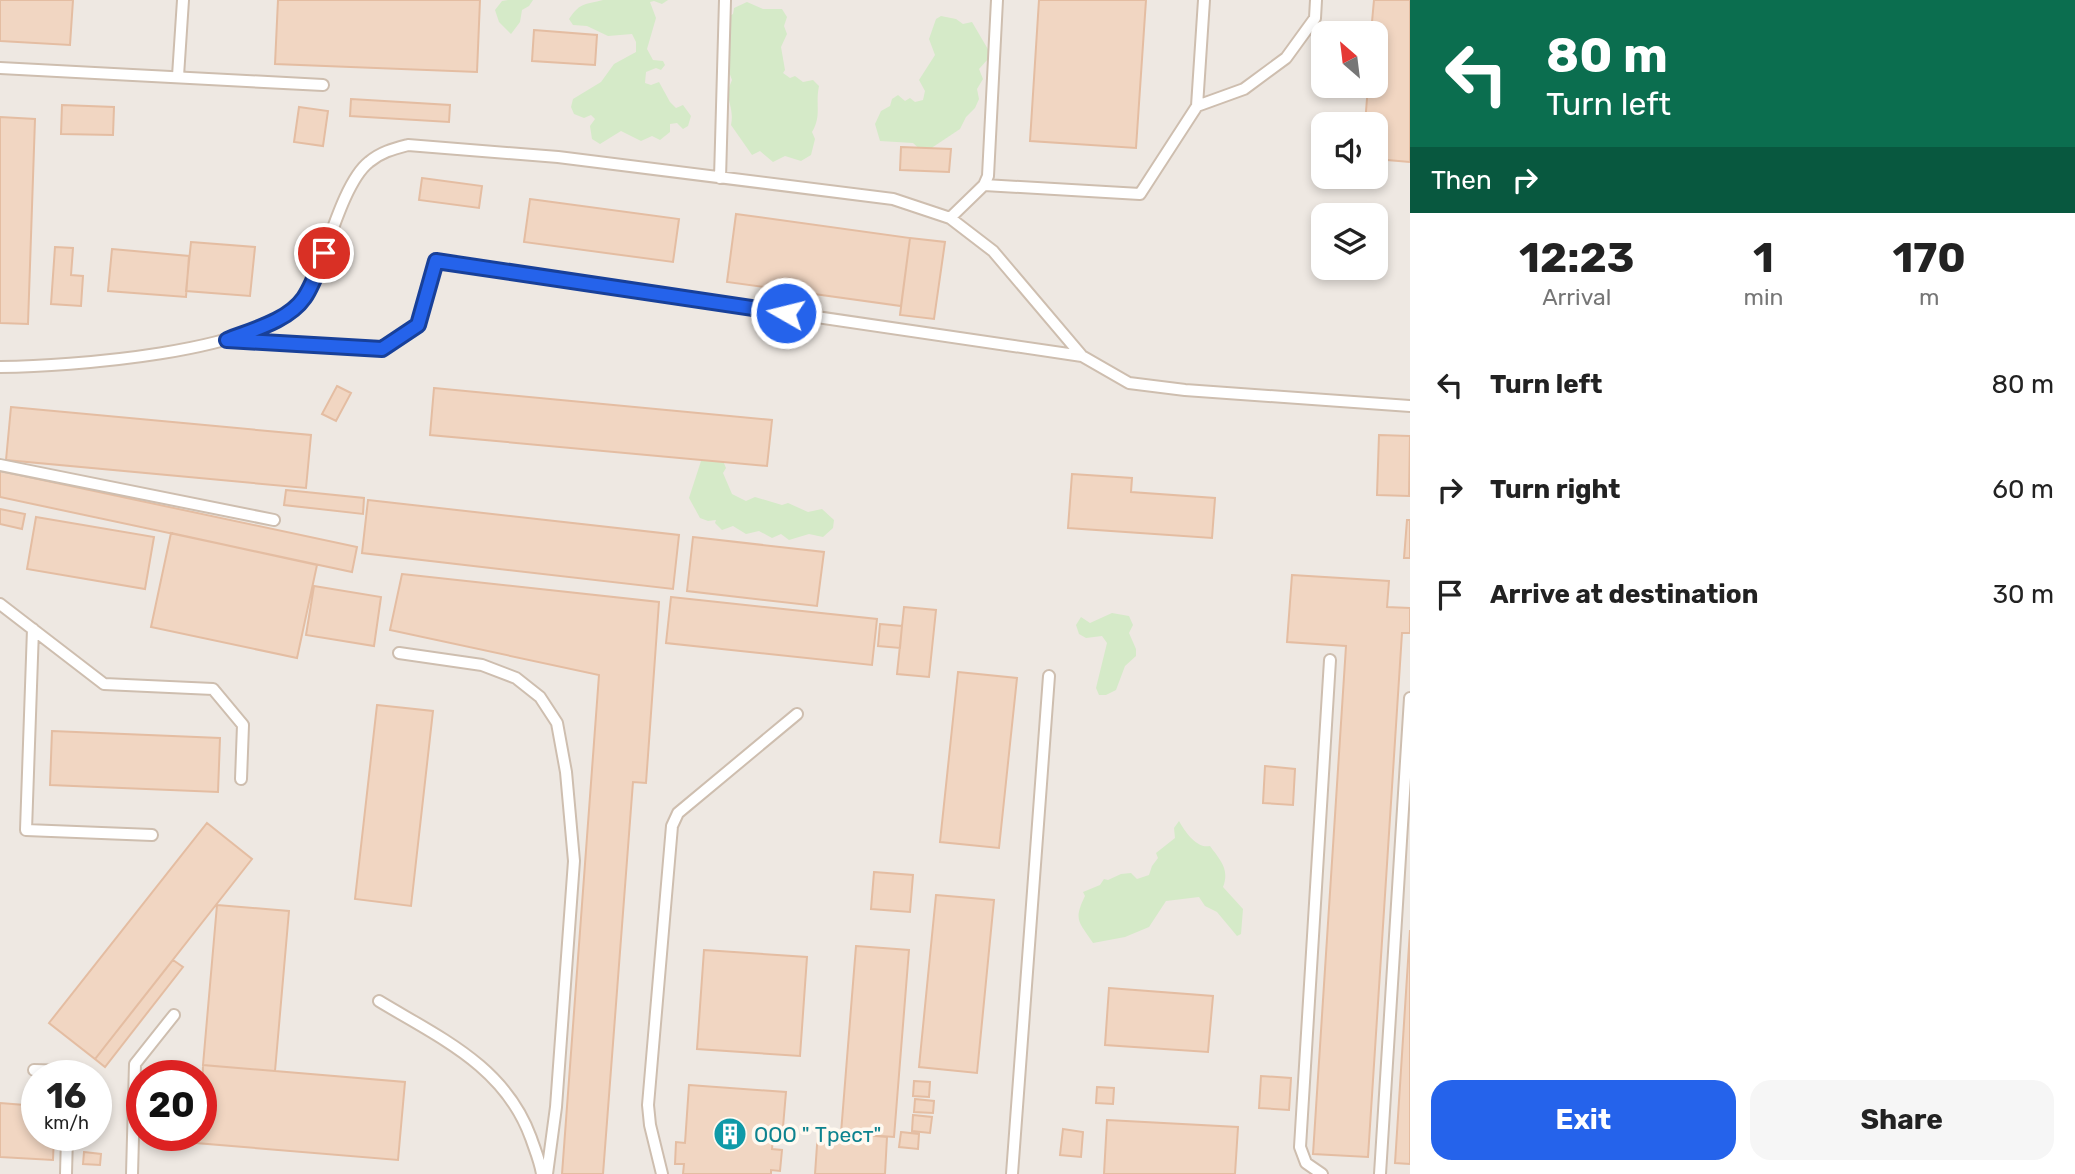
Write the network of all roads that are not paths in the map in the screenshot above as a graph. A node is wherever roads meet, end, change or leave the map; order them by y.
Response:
1 (183, 0) edge
2 (724, 0) edge
3 (997, 0) edge
4 (1203, 0) edge
5 (1316, 0) edge
6 (0, 68) edge
7 (178, 76) junction
8 (323, 85) dead end
9 (1197, 106) junction
10 (720, 178) junction
11 (984, 185) junction
12 (950, 218) junction
13 (227, 340) junction
14 (1082, 356) junction
15 (0, 368) edge
16 (1410, 406) edge
17 (0, 465) edge
18 (274, 520) dead end
19 (0, 604) edge
20 (33, 629) junction
21 (399, 653) dead end
22 (1330, 660) dead end
23 (1049, 676) dead end
24 (1410, 698) edge
25 (797, 714) dead end
26 (241, 779) dead end
27 (152, 835) dead end
28 (379, 1001) dead end
29 (174, 1015) dead end
30 (66, 1151) edge
31 (66, 1174) edge
32 (132, 1174) edge
33 (544, 1174) edge
34 (662, 1174) edge
35 (1012, 1174) edge
36 (1322, 1174) edge
37 (1380, 1174) edge

1 - 7 lane
2 - 10 lane
3 - 11 lane
4 - 9 lane
5 - 9 lane
6 - 7 lane
7 - 8 lane
9 - 11 lane
10 - 12 lane
10 - 13 lane
11 - 12 lane
12 - 14 lane
13 - 14 lane
13 - 15 lane
14 - 16 lane
17 - 18 lane
19 - 20 lane
20 - 26 lane
20 - 27 lane
21 - 33 lane
22 - 36 lane
23 - 35 lane
24 - 37 lane
25 - 34 lane
28 - 33 lane
29 - 32 lane
30 - 31 lane

